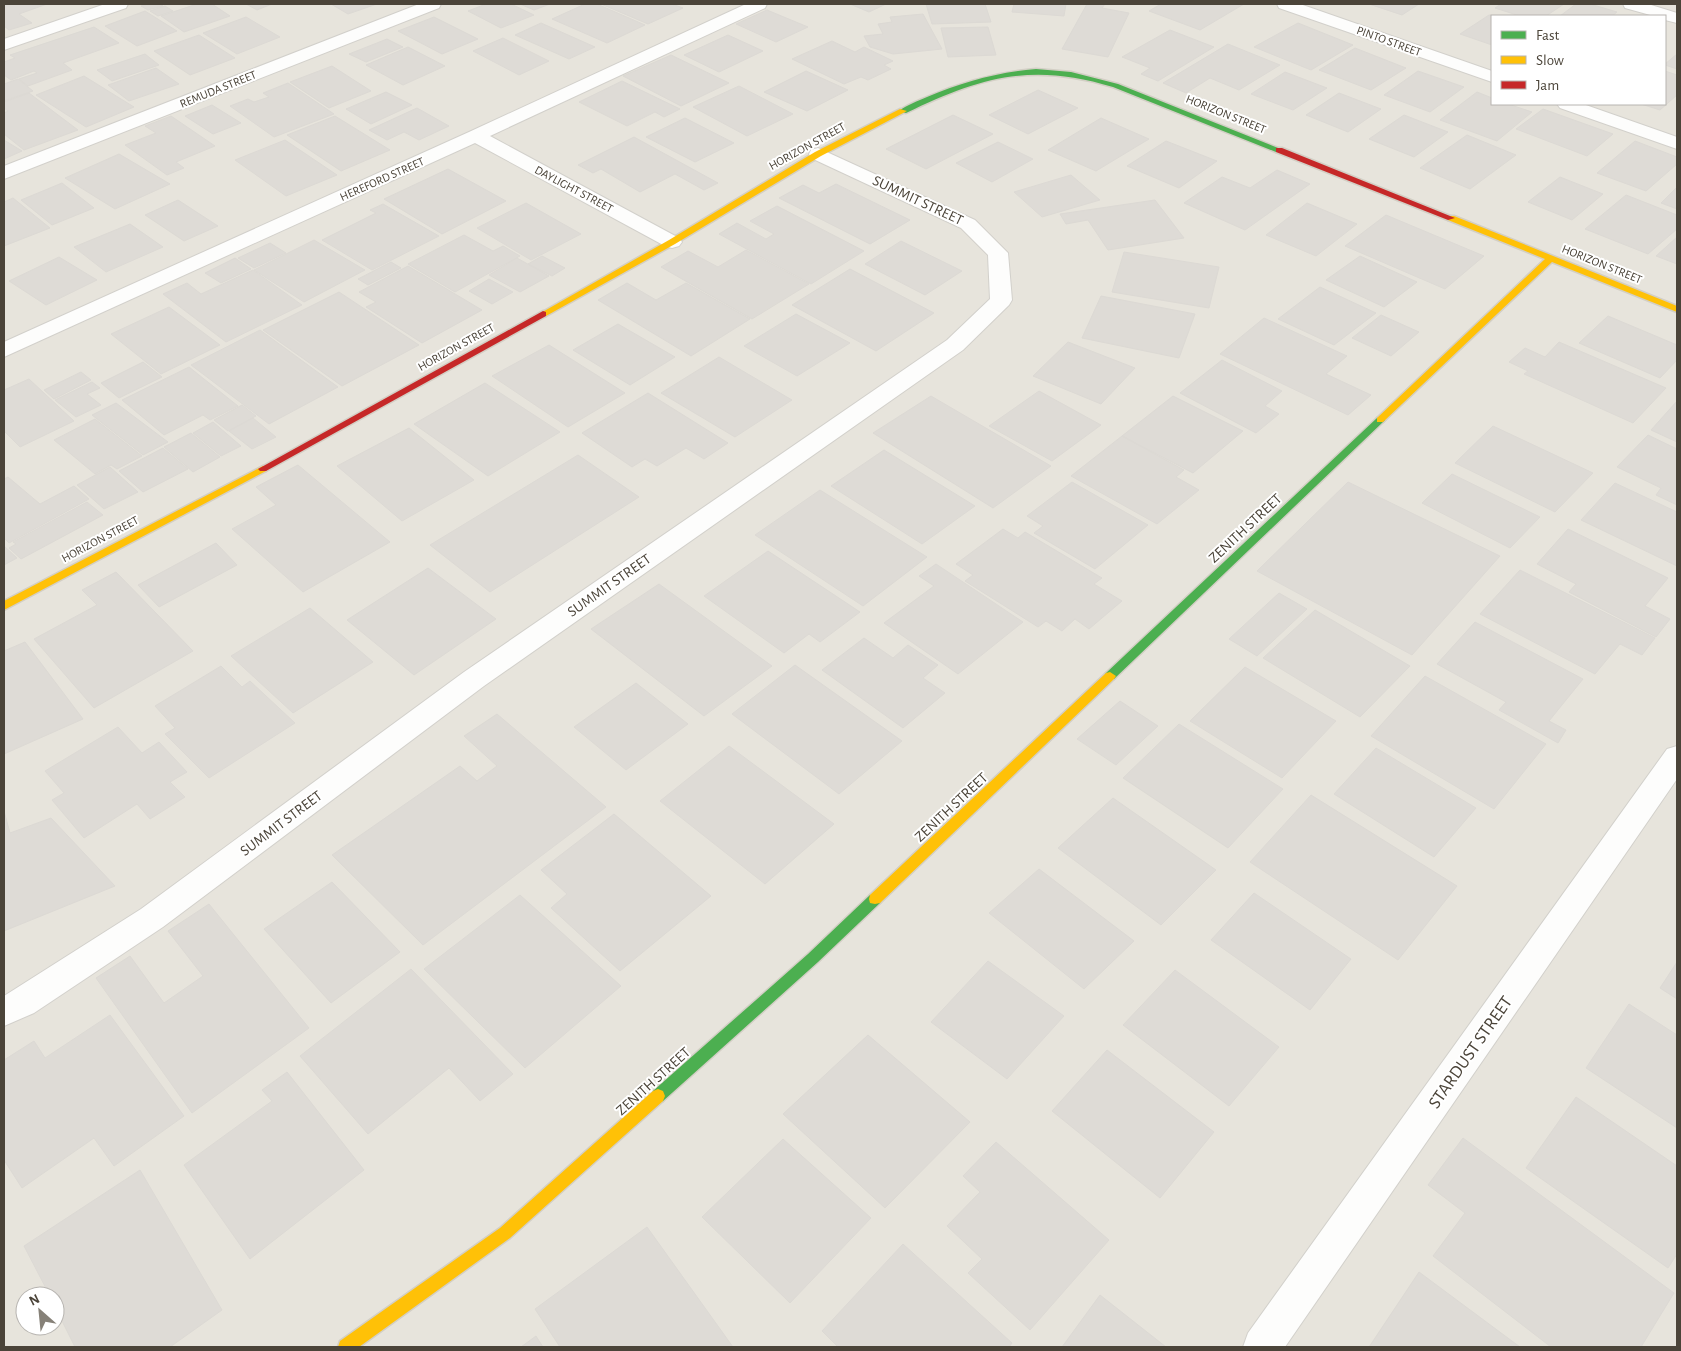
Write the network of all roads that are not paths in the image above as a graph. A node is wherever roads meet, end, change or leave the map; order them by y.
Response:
1 (120, 4) edge
2 (433, 4) edge
3 (759, 4) edge
4 (1285, 4) edge
5 (1632, 4) edge
6 (1677, 18) edge
7 (4, 45) edge
8 (1491, 78) edge
9 (1569, 105) edge
10 (476, 136) junction
11 (1677, 143) edge
12 (818, 154) junction
13 (4, 173) edge
14 (672, 242) junction
15 (1551, 258) junction
16 (1677, 309) edge
17 (4, 350) edge
18 (4, 606) edge
19 (1677, 757) edge
20 (4, 1011) edge
21 (346, 1347) edge
22 (1262, 1347) edge

1 - 7 street
2 - 13 street, REMUDA STREET
3 - 10 street, HEREFORD STREET
4 - 8 street, PINTO STREET
5 - 6 street
9 - 11 street
10 - 14 street, DAYLIGHT STREET
10 - 17 street, HEREFORD STREET
12 - 14 street, HORIZON STREET
12 - 15 street, HORIZON STREET
12 - 20 street, SUMMIT STREET
14 - 18 street, HORIZON STREET
15 - 16 street, HORIZON STREET
15 - 21 street, ZENITH STREET
19 - 22 street, STARDUST STREET

